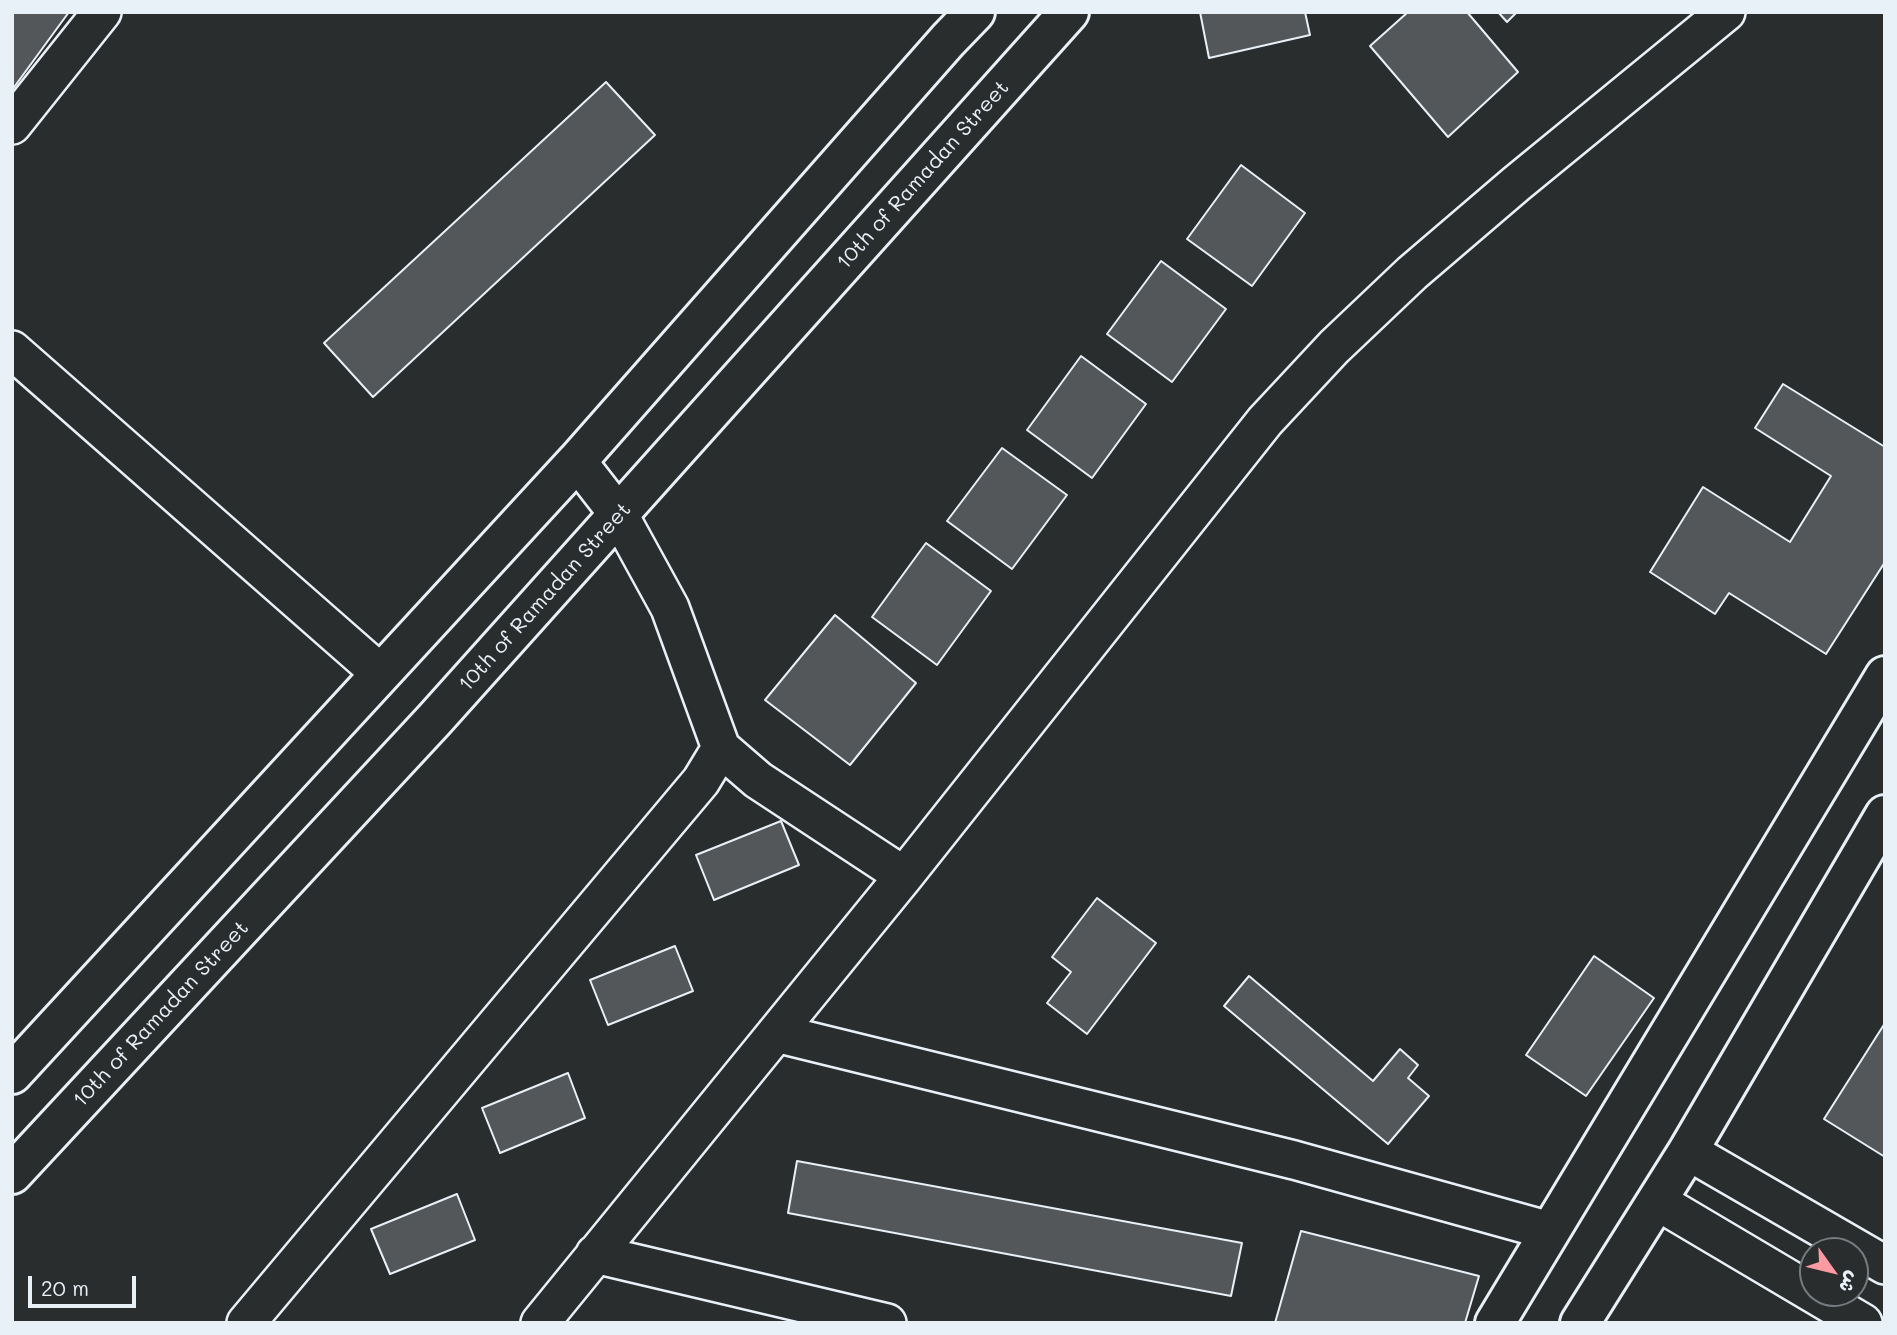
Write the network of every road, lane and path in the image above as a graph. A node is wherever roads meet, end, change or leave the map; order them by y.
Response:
1 (102, 12) edge
2 (975, 12) edge
3 (1069, 12) edge
4 (1726, 12) edge
5 (12, 125) edge
6 (12, 350) edge
7 (578, 461) junction
8 (619, 515) junction
9 (380, 673) junction
10 (1885, 676) edge
11 (721, 748) junction
12 (1885, 815) edge
13 (904, 876) junction
14 (776, 1033) junction
15 (12, 1074) edge
16 (1688, 1151) junction
17 (12, 1174) edge
18 (1657, 1201) junction
19 (1550, 1231) junction
20 (595, 1254) junction
21 (1885, 1265) edge
22 (246, 1323) edge
23 (540, 1323) edge
24 (887, 1323) edge
25 (1495, 1323) edge
26 (1580, 1323) edge
27 (1863, 1323) edge

1 - 5 street
2 - 7 main road
3 - 8 main road, 10th of Ramadan Street
4 - 13 street
6 - 9 street
7 - 8 street
7 - 9 main road
8 - 11 street
8 - 17 main road, 10th of Ramadan Street
9 - 15 main road
10 - 19 main road
11 - 13 street
11 - 22 street
12 - 16 main road
13 - 14 street
14 - 19 street
14 - 20 street
16 - 18 main road
16 - 21 street
18 - 26 main road
18 - 27 street
19 - 25 main road
20 - 23 street
20 - 24 street

